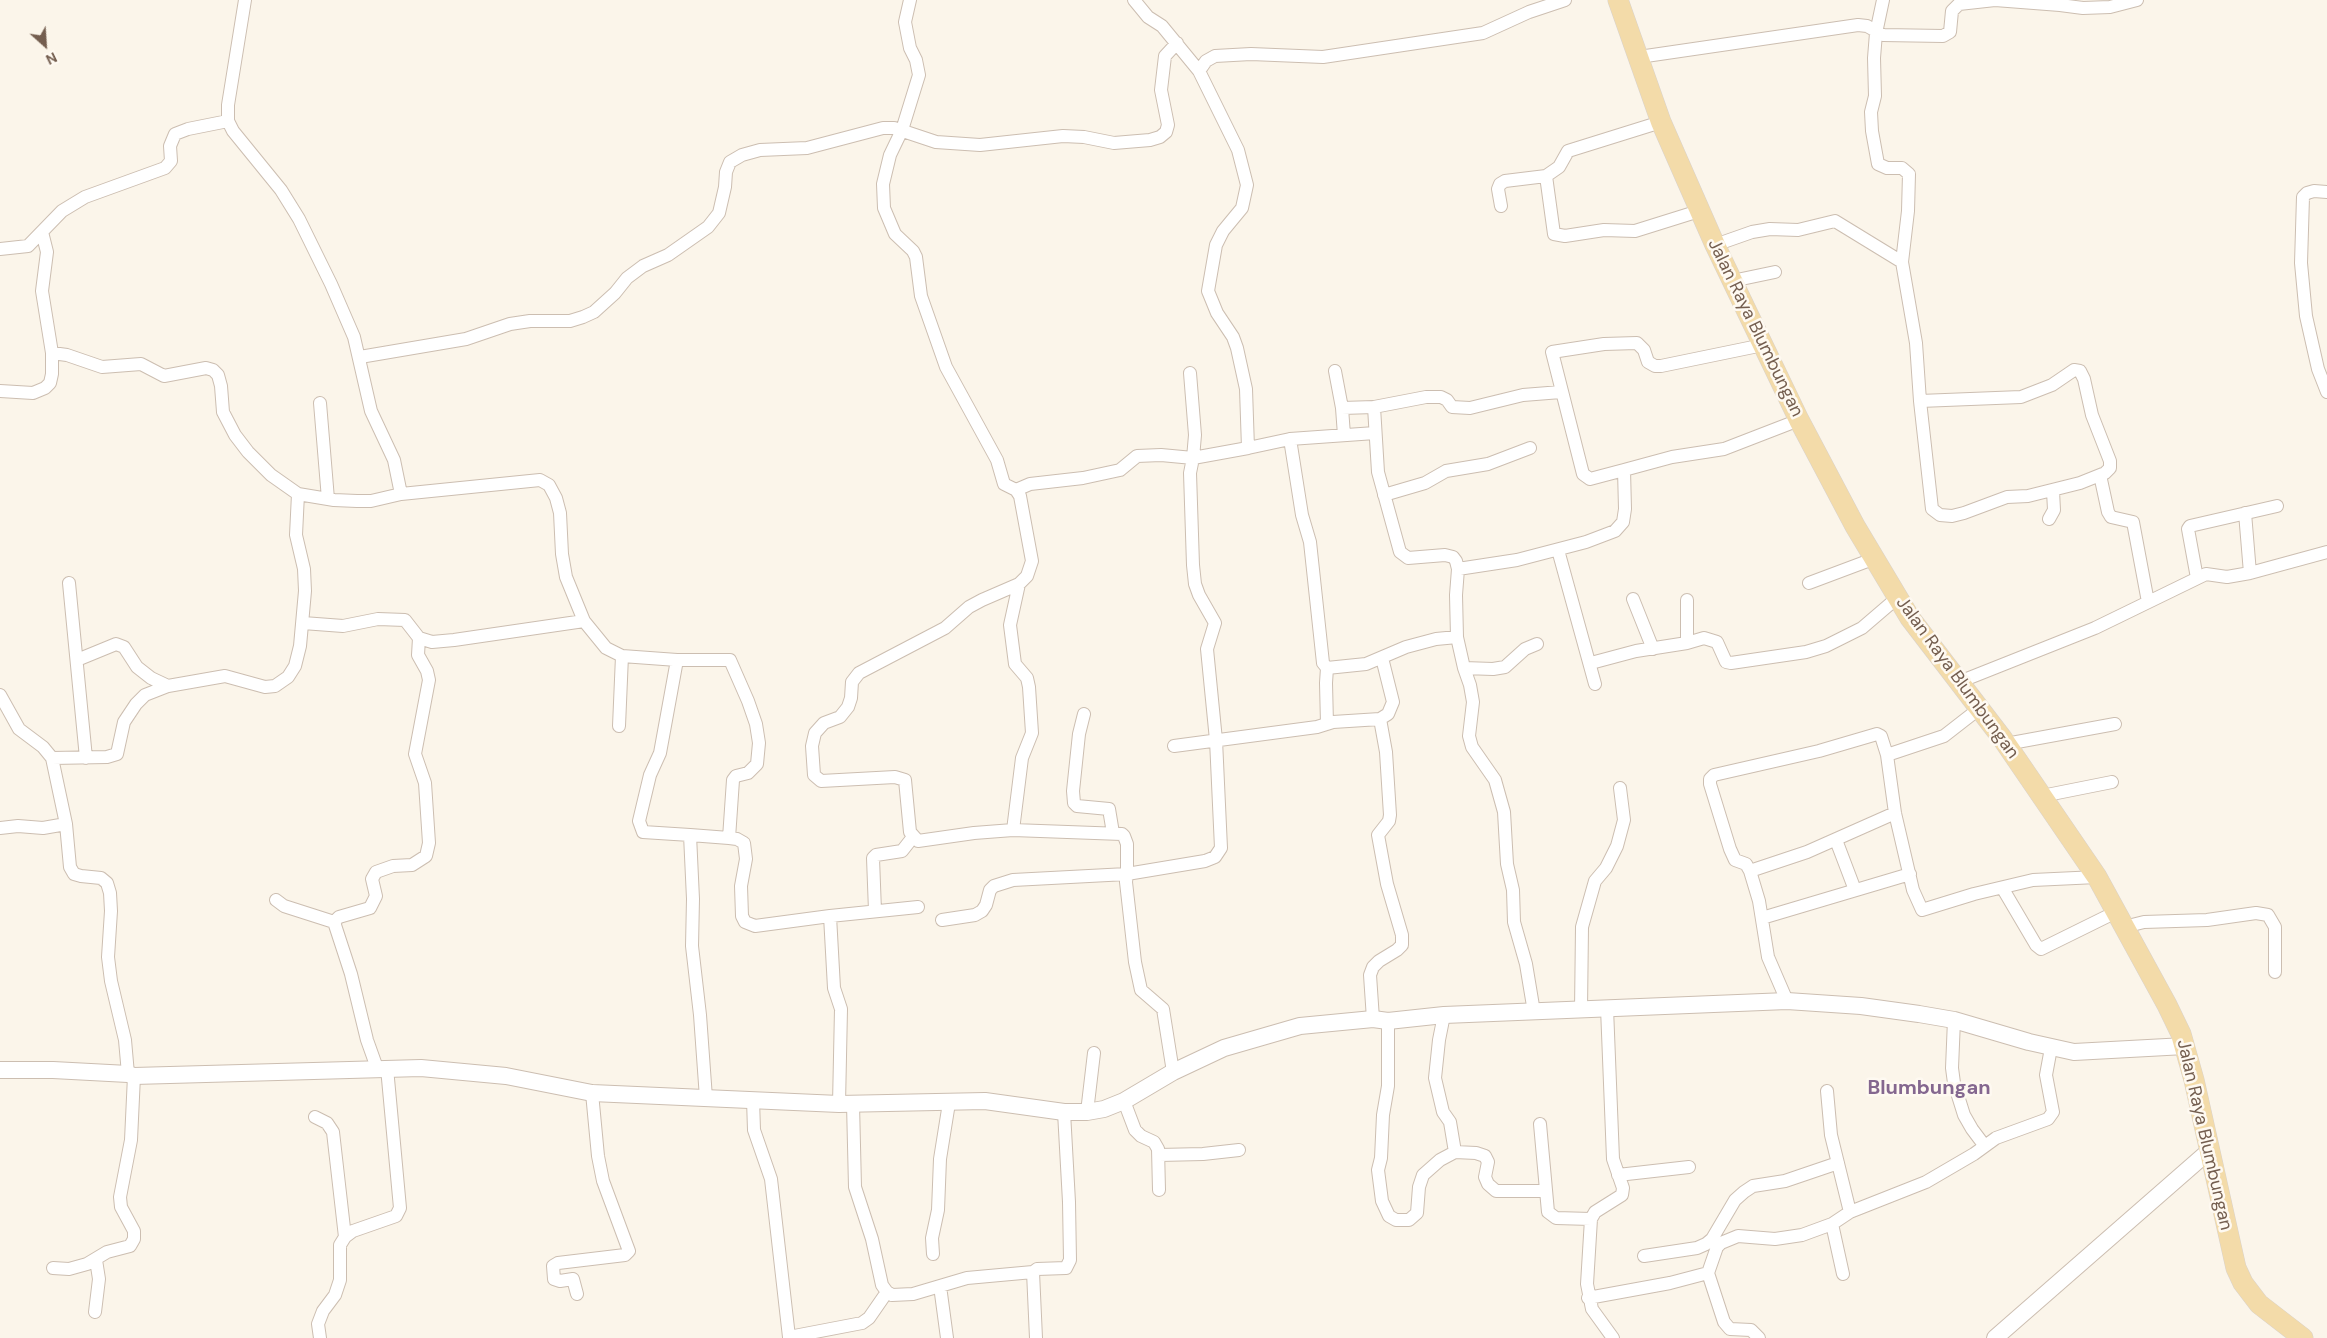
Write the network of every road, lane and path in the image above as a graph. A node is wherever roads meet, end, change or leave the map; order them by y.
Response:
1 (245, 0) edge
2 (910, 0) edge
3 (1134, 0) edge
4 (1565, 0) edge
5 (1618, 0) edge
6 (1883, 0) edge
7 (2136, 0) edge
8 (1986, 1) edge
9 (2060, 3) edge
10 (1876, 33) junction
11 (1177, 44) junction
12 (1639, 56) junction
13 (1199, 71) junction
14 (228, 121) junction
15 (1661, 122) junction
16 (902, 130) junction
17 (1546, 176) junction
18 (2327, 192) edge
19 (1501, 206) dead end
20 (1700, 211) junction
21 (42, 232) junction
22 (1715, 245) junction
23 (0, 249) edge
24 (1902, 262) junction
25 (1775, 272) dead end
26 (1732, 281) junction
27 (1763, 345) junction
28 (52, 354) junction
29 (360, 357) junction
30 (1335, 371) dead end
31 (1190, 373) dead end
32 (2325, 382) edge
33 (0, 390) edge
34 (1561, 392) junction
35 (1920, 401) junction
36 (320, 403) dead end
37 (1374, 406) junction
38 (1342, 408) junction
39 (1799, 420) junction
40 (1375, 433) junction
41 (1344, 435) junction
42 (1290, 439) junction
43 (1248, 448) junction
44 (1530, 448) dead end
45 (1193, 458) junction
46 (1624, 470) junction
47 (2100, 475) junction
48 (1016, 490) junction
49 (2053, 490) junction
50 (298, 494) junction
51 (401, 494) junction
52 (1384, 495) junction
53 (328, 499) junction
54 (2277, 506) dead end
55 (2245, 513) junction
56 (2049, 519) dead end
57 (1558, 550) junction
58 (2325, 550) edge
59 (1873, 559) junction
60 (1458, 569) junction
61 (2250, 573) junction
62 (2197, 578) junction
63 (69, 583) dead end
64 (1809, 583) dead end
65 (1019, 584) junction
66 (1897, 598) junction
67 (1633, 599) dead end
68 (1687, 600) dead end
69 (2148, 602) junction
70 (584, 621) junction
71 (303, 623) junction
72 (1456, 637) junction
73 (419, 638) junction
74 (1687, 643) junction
75 (1537, 644) dead end
76 (1653, 649) junction
77 (622, 656) junction
78 (1382, 658) junction
79 (77, 660) junction
80 (677, 660) junction
81 (1590, 663) junction
82 (1327, 668) junction
83 (1464, 668) junction
84 (1959, 682) junction
85 (1595, 684) dead end
86 (168, 686) junction
87 (1, 698) edge
88 (1980, 708) junction
89 (1084, 714) dead end
90 (1380, 719) junction
91 (1327, 724) junction
92 (2115, 724) dead end
93 (618, 726) dead end
94 (1216, 740) junction
95 (2006, 744) junction
96 (1174, 746) dead end
97 (1887, 755) junction
98 (52, 758) junction
99 (86, 758) junction
100 (2112, 782) dead end
101 (1620, 788) dead end
102 (2042, 796) junction
103 (1895, 813) junction
104 (66, 824) junction
105 (0, 828) edge
106 (1013, 830) junction
107 (1113, 833) junction
108 (690, 835) junction
109 (913, 837) junction
110 (729, 838) junction
111 (1836, 840) junction
112 (1750, 871) junction
113 (1127, 874) junction
114 (1910, 874) junction
115 (2096, 877) junction
116 (2003, 889) junction
117 (1855, 890) junction
118 (276, 900) dead end
119 (918, 906) dead end
120 (875, 911) junction
121 (830, 916) junction
122 (1762, 918) junction
123 (942, 920) dead end
124 (2120, 920) junction
125 (334, 922) junction
126 (2275, 972) dead end
127 (1787, 1001) junction
128 (1607, 1008) junction
129 (1581, 1010) junction
130 (1534, 1012) junction
131 (1444, 1016) junction
132 (1380, 1020) junction
133 (1954, 1020) junction
134 (2185, 1046) junction
135 (2051, 1048) junction
136 (1094, 1053) dead end
137 (382, 1068) junction
138 (0, 1070) edge
139 (1173, 1072) junction
140 (131, 1075) junction
141 (1827, 1091) dead end
142 (592, 1093) junction
143 (706, 1098) junction
144 (753, 1100) junction
145 (1124, 1101) junction
146 (949, 1103) junction
147 (846, 1104) junction
148 (1064, 1112) junction
149 (1086, 1112) junction
150 (315, 1117) dead end
151 (1540, 1124) dead end
152 (1984, 1145) junction
153 (1239, 1150) dead end
154 (2209, 1151) junction
155 (1455, 1152) junction
156 (1159, 1155) junction
157 (1838, 1163) junction
158 (1690, 1167) dead end
159 (1618, 1175) junction
160 (1160, 1190) dead end
161 (1545, 1191) junction
162 (1850, 1212) junction
163 (1590, 1218) junction
164 (1832, 1224) junction
165 (345, 1237) junction
166 (933, 1254) dead end
167 (1644, 1256) dead end
168 (96, 1260) junction
169 (53, 1268) dead end
170 (1033, 1272) junction
171 (1708, 1273) junction
172 (1843, 1274) dead end
173 (940, 1286) junction
174 (887, 1292) junction
175 (577, 1294) dead end
176 (1588, 1298) junction
177 (95, 1312) dead end
178 (789, 1337) edge
179 (320, 1338) edge
180 (947, 1338) edge
181 (1036, 1338) edge
182 (1613, 1338) edge
183 (1759, 1338) edge
184 (1995, 1338) edge
185 (2303, 1338) edge

1 - 14 street
2 - 16 street
3 - 11 street
4 - 13 street
5 - 12 main road, Jalan Raya Blumbungan
6 - 10 street
7 - 9 street
8 - 9 street
8 - 10 street
10 - 12 street
10 - 24 street
11 - 13 street
11 - 16 street
12 - 15 main road, Jalan Raya Blumbungan
13 - 43 street
14 - 21 street
14 - 29 street
15 - 17 street
15 - 20 main road, Jalan Raya Blumbungan
16 - 29 street
16 - 48 street
17 - 19 street
17 - 20 street
18 - 32 street
20 - 22 main road, Jalan Raya Blumbungan
21 - 23 street
21 - 28 street
22 - 24 street
22 - 26 main road, Jalan Raya Blumbungan
24 - 35 street
25 - 26 street
26 - 27 main road, Jalan Raya Blumbungan
27 - 34 street
27 - 39 main road, Jalan Raya Blumbungan
28 - 33 street
28 - 50 street
29 - 51 street
30 - 38 street
31 - 45 street
34 - 37 street
34 - 46 street
35 - 47 street
35 - 49 street
36 - 53 street
37 - 38 street
37 - 40 street
38 - 41 street
39 - 46 street
39 - 59 main road, Jalan Raya Blumbungan
40 - 41 street
40 - 52 street
41 - 42 street
42 - 43 street
42 - 82 street
43 - 45 street
44 - 52 street
45 - 48 street
45 - 94 street
46 - 57 street
47 - 49 street
47 - 69 street
48 - 65 street
49 - 56 street
50 - 53 street
50 - 71 street
51 - 53 street
51 - 70 street
52 - 60 street
54 - 55 street
55 - 61 street
55 - 62 street
57 - 60 street
57 - 81 street
58 - 61 street
59 - 64 street
59 - 66 main road, Jalan Raya Blumbungan
60 - 72 street
61 - 62 street
62 - 69 street
63 - 79 street
65 - 106 street
65 - 109 street
66 - 74 street
66 - 84 main road, Jalan Raya Blumbungan
67 - 76 street
68 - 74 street
69 - 84 street
70 - 73 street
70 - 77 street
71 - 73 street
71 - 86 street
72 - 78 street
72 - 83 street
73 - 125 street
74 - 76 street
75 - 83 street
76 - 81 street
77 - 80 street
77 - 93 street
78 - 82 street
78 - 90 street
79 - 86 street
79 - 99 street
80 - 108 street
80 - 110 street
81 - 85 street
82 - 91 street
83 - 130 street
84 - 88 main road, Jalan Raya Blumbungan
86 - 99 street
87 - 98 street
88 - 95 main road, Jalan Raya Blumbungan
88 - 97 street
89 - 107 street
90 - 91 street
90 - 132 street
91 - 94 street
92 - 95 street
94 - 96 street
94 - 113 street
95 - 102 main road, Jalan Raya Blumbungan
97 - 103 street
97 - 112 street
98 - 99 street
98 - 104 street
100 - 102 street
101 - 129 street
102 - 115 main road, Jalan Raya Blumbungan
103 - 111 street
103 - 114 street
104 - 105 street
104 - 140 street
106 - 107 street
106 - 109 street
107 - 113 street
108 - 110 street
108 - 143 street
109 - 120 street
110 - 121 street
111 - 112 street
111 - 117 street
112 - 122 street
113 - 123 street
113 - 139 street
114 - 116 street
114 - 117 street
115 - 116 street
115 - 124 main road, Jalan Raya Blumbungan
116 - 124 street
117 - 122 street
118 - 125 street
119 - 120 street
120 - 121 street
121 - 147 street
122 - 127 street
124 - 126 street
124 - 134 main road, Jalan Raya Blumbungan
125 - 137 street
127 - 128 street
127 - 133 street
128 - 129 street
128 - 159 street
129 - 130 street
130 - 131 street
131 - 132 street
131 - 155 street
132 - 139 street
132 - 155 street
133 - 135 street
133 - 152 street
134 - 135 street
134 - 154 main road, Jalan Raya Blumbungan
135 - 152 street
136 - 149 street
137 - 140 street
137 - 142 street
137 - 165 street
138 - 140 street
139 - 145 street
140 - 168 street
141 - 157 street
142 - 143 street
142 - 175 street
143 - 144 street
144 - 147 street
144 - 178 street
145 - 149 street
145 - 156 street
146 - 147 street
146 - 148 street
146 - 166 street
147 - 174 street
148 - 149 street
148 - 170 street
150 - 165 street
151 - 161 street
152 - 162 street
153 - 156 street
154 - 184 street
154 - 185 main road, Jalan Raya Blumbungan
155 - 161 street
156 - 160 street
157 - 162 street
157 - 167 street
158 - 159 street
159 - 163 street
161 - 163 street
162 - 164 street
163 - 176 street
164 - 171 street
164 - 172 street
165 - 179 street
168 - 169 street
168 - 177 street
170 - 173 street
170 - 181 street
171 - 176 street
171 - 183 street
173 - 174 street
173 - 180 street
174 - 178 street
176 - 182 street

